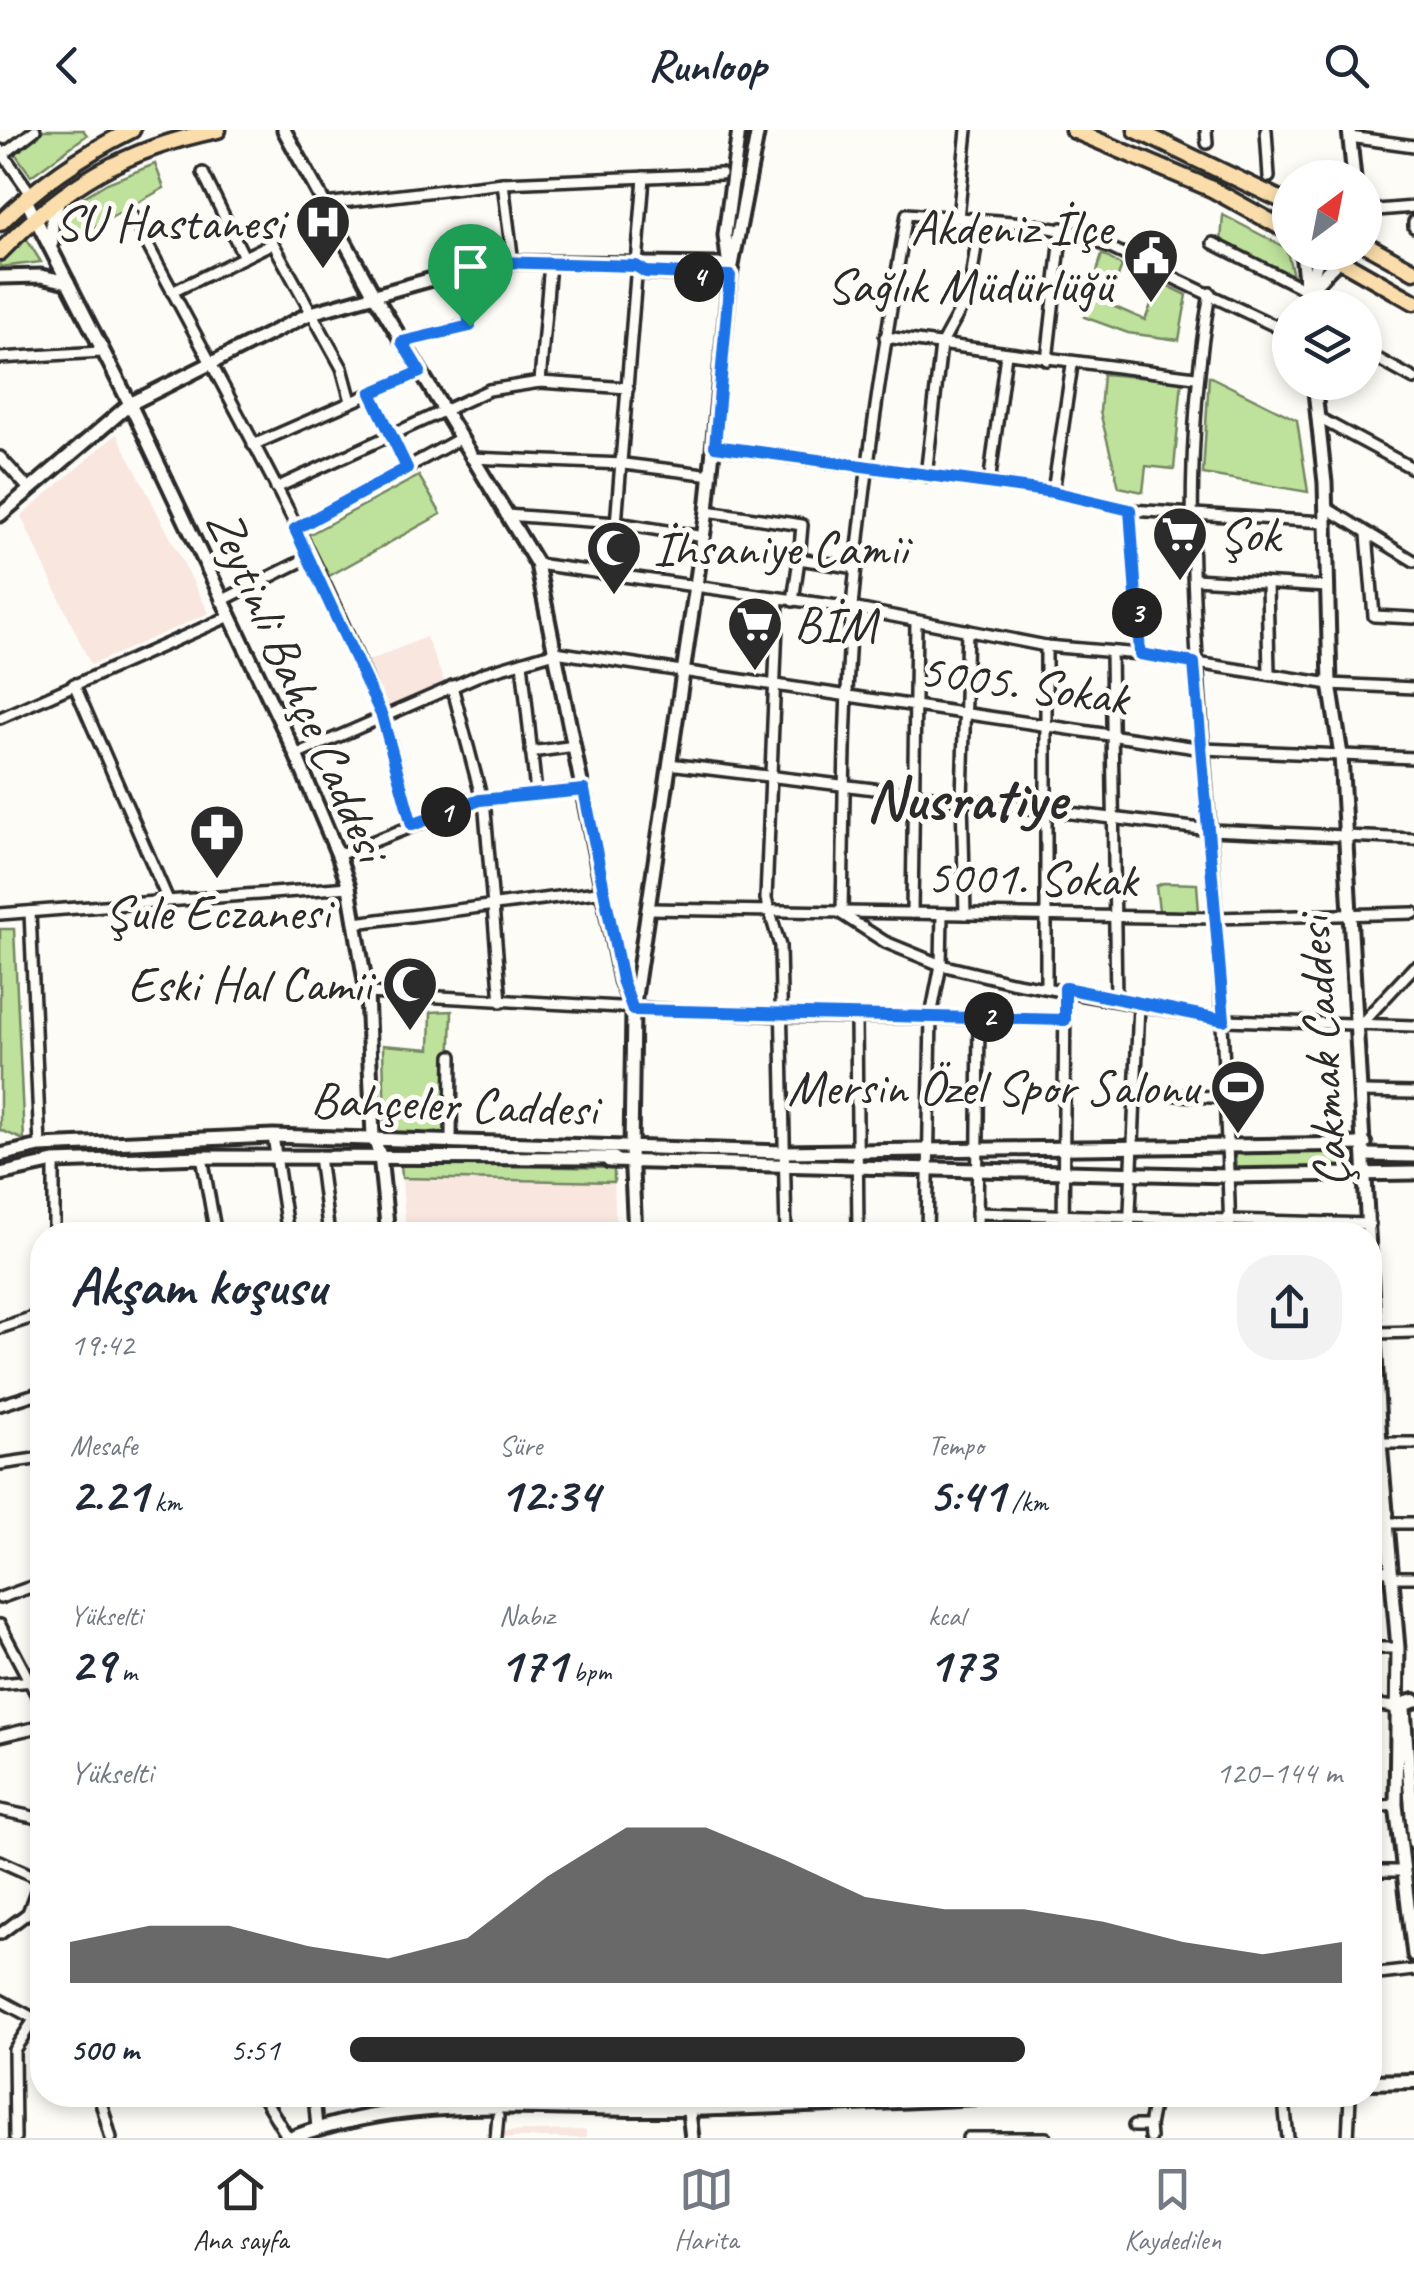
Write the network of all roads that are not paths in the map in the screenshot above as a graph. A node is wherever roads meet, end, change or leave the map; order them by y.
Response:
1 (34, 130) edge
2 (132, 130) edge
3 (218, 130) edge
4 (284, 130) edge
5 (739, 130) edge
6 (758, 130) edge
7 (967, 130) edge
8 (1073, 130) edge
9 (1136, 130) edge
10 (1206, 130) edge
11 (1266, 130) edge
12 (1349, 134) edge
13 (1206, 142) dead end
14 (1414, 146) edge
15 (2, 152) edge
16 (1352, 160) edge
17 (203, 173) dead end
18 (720, 174) dead end
19 (1270, 177) dead end
20 (644, 178) junction
21 (503, 184) junction
22 (1272, 195) edge
23 (28, 196) junction
24 (60, 198) junction
25 (325, 204) junction
26 (1414, 207) edge
27 (1382, 210) edge
28 (132, 215) dead end
29 (35, 217) junction
30 (958, 218) junction
31 (980, 219) junction
32 (1272, 222) edge
33 (0, 223) edge
34 (1062, 228) junction
35 (1213, 243) dead end
36 (0, 252) edge
37 (53, 252) junction
38 (1382, 253) edge
39 (244, 256) junction
40 (513, 263) junction
41 (550, 263) junction
42 (636, 266) junction
43 (460, 268) junction
44 (1330, 270) edge
45 (1364, 270) edge
46 (1414, 271) edge
47 (0, 276) edge
48 (730, 276) junction
49 (68, 282) junction
50 (1306, 290) edge
51 (1309, 290) edge
52 (172, 292) junction
53 (373, 293) junction
54 (1210, 293) junction
55 (1414, 302) edge
56 (312, 313) junction
57 (1272, 324) edge
58 (885, 337) junction
59 (402, 342) junction
60 (940, 345) junction
61 (101, 352) junction
62 (1006, 354) junction
63 (0, 358) edge
64 (1047, 360) junction
65 (209, 362) junction
66 (1382, 362) edge
67 (1072, 365) junction
68 (420, 372) junction
69 (1195, 377) junction
70 (1414, 380) edge
71 (540, 382) junction
72 (628, 388) junction
73 (371, 393) junction
74 (1316, 400) edge
75 (352, 401) junction
76 (130, 404) junction
77 (444, 411) junction
78 (1317, 417) junction
79 (392, 435) junction
80 (459, 439) junction
81 (253, 446) junction
82 (715, 446) junction
83 (0, 457) edge
84 (471, 458) junction
85 (624, 464) junction
86 (868, 467) junction
87 (407, 468) junction
88 (1414, 469) edge
89 (712, 475) junction
90 (926, 476) junction
91 (989, 484) junction
92 (276, 488) junction
93 (29, 490) junction
94 (1053, 492) junction
95 (1326, 507) junction
96 (1130, 510) junction
97 (708, 511) junction
98 (0, 515) edge
99 (506, 515) junction
100 (1190, 515) junction
101 (1324, 522) junction
102 (618, 523) junction
103 (295, 529) junction
104 (1366, 534) junction
105 (704, 536) junction
106 (308, 558) junction
107 (799, 558) junction
108 (1414, 560) edge
109 (537, 564) junction
110 (856, 568) junction
111 (612, 574) junction
112 (1194, 579) junction
113 (1268, 584) junction
114 (1327, 586) junction
115 (696, 589) junction
116 (778, 599) junction
117 (220, 601) junction
118 (793, 601) junction
119 (852, 608) junction
120 (228, 618) junction
121 (1414, 618) edge
122 (916, 621) junction
123 (967, 630) junction
124 (1046, 646) junction
125 (555, 652) junction
126 (1111, 652) junction
127 (1140, 654) junction
128 (522, 662) junction
129 (1194, 663) junction
130 (684, 673) junction
131 (1269, 673) junction
132 (74, 684) junction
133 (1330, 684) junction
134 (452, 686) junction
135 (777, 686) junction
136 (1414, 688) edge
137 (847, 695) junction
138 (916, 706) junction
139 (965, 714) junction
140 (382, 716) junction
141 (0, 718) edge
142 (1044, 724) junction
143 (1112, 734) junction
144 (575, 746) junction
145 (1203, 750) junction
146 (532, 752) junction
147 (296, 755) junction
148 (1342, 755) junction
149 (1414, 758) edge
150 (669, 764) junction
151 (773, 778) junction
152 (842, 788) junction
153 (584, 790) junction
154 (536, 794) junction
155 (913, 795) junction
156 (962, 798) junction
157 (480, 800) junction
158 (1045, 811) junction
159 (1114, 819) junction
160 (412, 825) junction
161 (1210, 830) junction
162 (1346, 837) junction
163 (1414, 839) edge
164 (338, 854) junction
165 (349, 887) junction
166 (607, 891) junction
167 (168, 900) junction
168 (497, 906) junction
169 (650, 909) junction
170 (773, 911) junction
171 (30, 912) junction
172 (840, 912) junction
173 (912, 913) junction
174 (1414, 913) edge
175 (0, 914) edge
176 (942, 914) junction
177 (964, 914) junction
178 (1045, 915) junction
179 (1116, 916) junction
180 (1351, 916) junction
181 (1216, 918) junction
182 (355, 923) junction
183 (942, 966) junction
184 (1414, 967) edge
185 (1046, 986) junction
186 (1065, 988) junction
187 (367, 993) junction
188 (1116, 1000) junction
189 (502, 1002) junction
190 (1138, 1005) junction
191 (633, 1010) junction
192 (783, 1016) junction
193 (931, 1016) junction
194 (980, 1016) junction
195 (856, 1017) junction
196 (1065, 1020) junction
197 (1224, 1020) junction
198 (1414, 1026) edge
199 (1358, 1028) junction
200 (452, 1056) dead end
201 (1134, 1092) junction
202 (1362, 1092) junction
203 (1414, 1093) edge
204 (1226, 1098) junction
205 (274, 1136) junction
206 (373, 1137) junction
207 (452, 1138) junction
208 (40, 1146) junction
209 (1228, 1148) junction
210 (1064, 1149) junction
211 (1132, 1149) junction
212 (1365, 1149) junction
213 (856, 1150) junction
214 (927, 1150) junction
215 (977, 1150) junction
216 (0, 1155) edge
217 (380, 1155) junction
218 (275, 1156) junction
219 (319, 1156) junction
220 (631, 1156) junction
221 (1414, 1156) edge
222 (202, 1157) junction
223 (783, 1159) junction
224 (54, 1162) junction
225 (857, 1167) junction
226 (927, 1168) junction
227 (977, 1170) junction
228 (1064, 1172) junction
229 (1367, 1172) junction
230 (1414, 1172) edge
231 (1131, 1173) junction
232 (0, 1174) edge
233 (1228, 1176) junction
234 (977, 1212) junction
235 (1064, 1213) junction
236 (1131, 1214) junction
237 (1230, 1220) junction
238 (54, 1222) edge
239 (214, 1222) edge
240 (286, 1222) edge
241 (327, 1222) edge
242 (387, 1222) edge
243 (634, 1222) edge
244 (785, 1222) edge
245 (858, 1222) edge
246 (927, 1222) edge
247 (977, 1222) edge
248 (1064, 1222) edge
249 (1130, 1222) edge
250 (1300, 1222) edge
251 (1370, 1222) edge
252 (30, 1318) edge
253 (0, 1328) edge
254 (1414, 1332) edge
255 (1382, 1333) edge
256 (30, 1395) edge
257 (0, 1404) edge
258 (1382, 1443) edge
259 (1414, 1443) edge
260 (30, 1460) edge
261 (0, 1464) edge
262 (1382, 1480) edge
263 (1382, 1517) edge
264 (1389, 1518) junction
265 (1414, 1523) edge
266 (1382, 1573) edge
267 (1391, 1573) junction
268 (1414, 1577) edge
269 (30, 1587) edge
270 (0, 1598) edge
271 (0, 1626) edge
272 (12, 1645) junction
273 (0, 1646) edge
274 (1382, 1648) edge
275 (1398, 1648) junction
276 (30, 1677) edge
277 (30, 1682) edge
278 (0, 1684) edge
279 (1406, 1709) edge
280 (30, 1729) edge
281 (0, 1736) edge
282 (1411, 1764) edge
283 (1396, 1804) junction
284 (1382, 1806) edge
285 (0, 1810) edge
286 (30, 1816) edge
287 (1414, 1842) edge
288 (0, 1861) edge
289 (1404, 1871) junction
290 (30, 1872) edge
291 (1382, 1872) edge
292 (30, 1908) edge
293 (28, 1913) joint
294 (0, 1934) edge
295 (1414, 1956) edge
296 (1414, 1970) edge
297 (1382, 1974) edge
298 (0, 2000) edge
299 (30, 2017) edge
300 (30, 2031) edge
301 (1414, 2080) edge
302 (1382, 2081) edge
303 (102, 2107) edge
304 (272, 2107) edge
305 (315, 2107) edge
306 (457, 2107) edge
307 (498, 2107) edge
308 (689, 2107) edge
309 (1153, 2107) edge
310 (1349, 2107) edge
311 (1285, 2110) dead end
312 (1134, 2126) dead end
313 (1149, 2126) junction
314 (317, 2128) junction
315 (968, 2136) edge
316 (296, 2137) edge
317 (1046, 2137) edge
318 (14, 2138) edge
319 (111, 2138) edge
320 (496, 2138) edge
321 (692, 2138) edge
322 (1150, 2138) edge
323 (1288, 2138) edge
324 (1348, 2138) edge

1 - 15 street
2 - 23 highway
3 - 24 highway
4 - 25 street
5 - 48 street
6 - 48 street
7 - 30 street
8 - 32 highway
9 - 22 highway
10 - 13 street
11 - 19 street
12 - 14 street
12 - 16 street
15 - 23 street
17 - 39 street
18 - 20 street
20 - 21 street
20 - 42 street
21 - 25 street
21 - 40 street
23 - 29 street, Zeytinli Bahçe Caddesi
23 - 33 highway
24 - 29 highway
24 - 37 street
25 - 53 street
26 - 27 street
28 - 52 street
29 - 36 highway
29 - 37 street, Zeytinli Bahçe Caddesi
30 - 31 street
30 - 58 street
31 - 34 street
31 - 60 street
34 - 54 street
34 - 64 street
35 - 50 street
37 - 49 street, Zeytinli Bahçe Caddesi
38 - 46 highway
39 - 52 street
39 - 56 street
40 - 41 street
40 - 43 street
41 - 42 street
41 - 71 street
42 - 48 street
42 - 72 street
43 - 53 street
43 - 59 street
44 - 51 street
45 - 55 highway
47 - 49 street
48 - 82 street
49 - 61 street, Zeytinli Bahçe Caddesi
52 - 65 street
53 - 56 street
53 - 59 street
54 - 57 street
54 - 69 street
56 - 65 street
56 - 75 street
58 - 60 street
58 - 86 street
59 - 68 street
60 - 62 street
60 - 90 street
61 - 63 street
61 - 76 street, Zeytinli Bahçe Caddesi
62 - 64 street
62 - 91 street
64 - 67 street
65 - 76 street
65 - 81 street
66 - 70 street
67 - 69 street
67 - 94 street
68 - 73 street
68 - 77 street
69 - 100 street
71 - 72 street
71 - 77 street
72 - 85 street
73 - 75 street
73 - 79 street
74 - 78 street, Çakmak Caddesi
75 - 81 street
76 - 93 street
76 - 117 street, Zeytinli Bahçe Caddesi
77 - 79 street
77 - 80 street
78 - 88 street
78 - 95 street, Çakmak Caddesi
79 - 87 street
79 - 92 street
80 - 84 street
80 - 87 street
81 - 92 street
82 - 86 street
82 - 89 street
83 - 93 street
84 - 85 street
84 - 99 street
85 - 89 street
85 - 102 street
86 - 90 street
86 - 110 street
87 - 103 street
89 - 97 street
90 - 91 street
91 - 94 street
92 - 103 street
93 - 98 street
94 - 96 street
95 - 101 street, Çakmak Caddesi
95 - 104 street
96 - 100 street
96 - 127 street
97 - 105 street
97 - 107 street
99 - 102 street
99 - 109 street
100 - 101 street
100 - 112 street
101 - 114 street, Çakmak Caddesi
102 - 105 street
102 - 111 street
103 - 106 street
104 - 108 street
104 - 121 street
105 - 115 street
106 - 117 street
106 - 140 street
107 - 110 street
107 - 118 street
109 - 111 street
109 - 125 street
110 - 119 street
111 - 115 street
112 - 113 street
112 - 129 street
113 - 114 street
113 - 131 street
114 - 133 street, Çakmak Caddesi
115 - 116 street
115 - 130 street
116 - 118 street
116 - 135 street
117 - 120 street, Zeytinli Bahçe Caddesi
118 - 119 street
119 - 122 street
119 - 137 street
120 - 132 street
120 - 147 street, Zeytinli Bahçe Caddesi
122 - 123 street
122 - 138 street
123 - 124 street
123 - 139 street
124 - 126 street
124 - 142 street
125 - 128 street
125 - 130 street, 5005. Sokak
125 - 144 street
126 - 127 street
126 - 143 street
127 - 129 street
128 - 134 street
128 - 146 street
129 - 131 street
129 - 145 street
130 - 135 street, 5005. Sokak
130 - 150 street
131 - 133 street
132 - 141 street
132 - 167 street
133 - 136 street
133 - 148 street, Çakmak Caddesi
134 - 140 street
134 - 157 street
135 - 137 street, 5005. Sokak
135 - 151 street
137 - 138 street, 5005. Sokak
137 - 152 street
138 - 139 street, 5005. Sokak
138 - 155 street
139 - 142 street, 5005. Sokak
139 - 156 street
140 - 147 street
140 - 160 street
142 - 143 street, 5005. Sokak
142 - 158 street
143 - 145 street, 5005. Sokak
143 - 159 street
144 - 146 street
144 - 153 street
145 - 148 street, 5005. Sokak
145 - 161 street
146 - 154 street
147 - 164 street, Zeytinli Bahçe Caddesi
148 - 149 street, 5005. Sokak
148 - 162 street, Çakmak Caddesi
150 - 151 street
150 - 169 street
151 - 152 street
151 - 170 street
152 - 155 street
152 - 172 street
153 - 154 street
153 - 166 street
154 - 157 street
155 - 156 street
155 - 173 street
156 - 158 street
156 - 177 street
157 - 160 street
157 - 168 street
158 - 159 street
158 - 178 street
159 - 161 street
159 - 179 street
160 - 164 street
161 - 162 street
161 - 181 street
162 - 163 street
162 - 180 street, Çakmak Caddesi
164 - 165 street, Zeytinli Bahçe Caddesi
165 - 167 street
165 - 182 street, Zeytinli Bahçe Caddesi
166 - 168 street
166 - 191 street
167 - 171 street
168 - 182 street
168 - 189 street
169 - 170 street, 5001. Sokak
169 - 191 street
170 - 172 street, 5001. Sokak
170 - 192 street
171 - 175 street
171 - 208 street
172 - 173 street, 5001. Sokak
172 - 183 street
173 - 176 street, 5001. Sokak
174 - 180 street, 5001. Sokak
176 - 177 street, 5001. Sokak
176 - 183 street
177 - 178 street, 5001. Sokak
178 - 179 street, 5001. Sokak
178 - 185 street
179 - 181 street, 5001. Sokak
179 - 188 street
180 - 181 street, 5001. Sokak
180 - 199 street, Çakmak Caddesi
181 - 197 street
182 - 187 street, Zeytinli Bahçe Caddesi
183 - 185 street
183 - 193 street
184 - 199 street
185 - 186 street
186 - 188 street
186 - 196 street
187 - 189 street
187 - 206 street, Zeytinli Bahçe Caddesi
188 - 190 street
189 - 191 street
190 - 197 street
190 - 201 street
191 - 192 street
191 - 220 street
192 - 195 street
192 - 223 street
193 - 194 street
193 - 195 street
193 - 214 street
194 - 196 street
194 - 215 street
195 - 213 street
196 - 210 street
197 - 199 street
197 - 204 street
198 - 199 street
199 - 202 street, Çakmak Caddesi
200 - 207 street
201 - 204 street
201 - 211 street
202 - 203 street
202 - 212 street, Çakmak Caddesi
204 - 209 street
205 - 206 street, Bahçeler Caddesi
205 - 208 street, Bahçeler Caddesi
205 - 218 street
206 - 207 street, Bahçeler Caddesi
206 - 217 street, Zeytinli Bahçe Caddesi
207 - 220 street, Bahçeler Caddesi
208 - 216 street, Bahçeler Caddesi
209 - 211 street
209 - 212 street
209 - 233 street
210 - 211 street
210 - 215 street
210 - 228 street
211 - 231 street
212 - 221 street
212 - 229 street, Çakmak Caddesi
213 - 214 street
213 - 223 street
213 - 225 street
214 - 215 street
214 - 226 street
215 - 227 street
217 - 219 street, Bahçeler Caddesi
217 - 220 street, Bahçeler Caddesi
217 - 242 street, Zeytinli Bahçe Caddesi
218 - 219 street, Bahçeler Caddesi
218 - 222 street, Bahçeler Caddesi
218 - 240 street
219 - 241 street
220 - 223 street
220 - 243 street
222 - 224 street, Bahçeler Caddesi
222 - 239 street
223 - 225 street
223 - 244 street
224 - 232 street, Bahçeler Caddesi
224 - 238 street
225 - 226 street
225 - 245 street
226 - 227 street
226 - 246 street
227 - 228 street
227 - 234 street
228 - 231 street
228 - 235 street
229 - 230 street
229 - 233 street
229 - 251 street, Çakmak Caddesi
231 - 233 street
231 - 236 street
233 - 237 street
234 - 235 street
234 - 247 street
235 - 236 street
235 - 248 street
236 - 237 street
236 - 249 street
237 - 250 street
252 - 253 street
254 - 255 street
256 - 257 street
258 - 259 street
260 - 261 street
262 - 264 street, Çakmak Caddesi
263 - 264 street
264 - 265 street
264 - 267 street, Çakmak Caddesi
266 - 267 street
267 - 268 street
267 - 275 street, Çakmak Caddesi
269 - 270 street
271 - 272 street
272 - 273 street
272 - 276 street
274 - 275 street
275 - 279 street, Çakmak Caddesi
277 - 278 street
279 - 282 street, Çakmak Caddesi
279 - 283 street, Çakmak Caddesi
280 - 281 street
282 - 287 street, Çakmak Caddesi
283 - 284 street
283 - 289 street, Çakmak Caddesi
285 - 286 street
288 - 290 street
289 - 291 street
289 - 295 street, Çakmak Caddesi
292 - 293 street
293 - 294 street
296 - 297 street
298 - 299 street
300 - 318 street
301 - 302 main road
303 - 319 street
304 - 316 street
305 - 314 street
306 - 314 main road
307 - 320 street
308 - 321 street
309 - 313 street
310 - 324 street
311 - 323 street
312 - 313 street
313 - 322 street
314 - 316 main road
315 - 317 street

